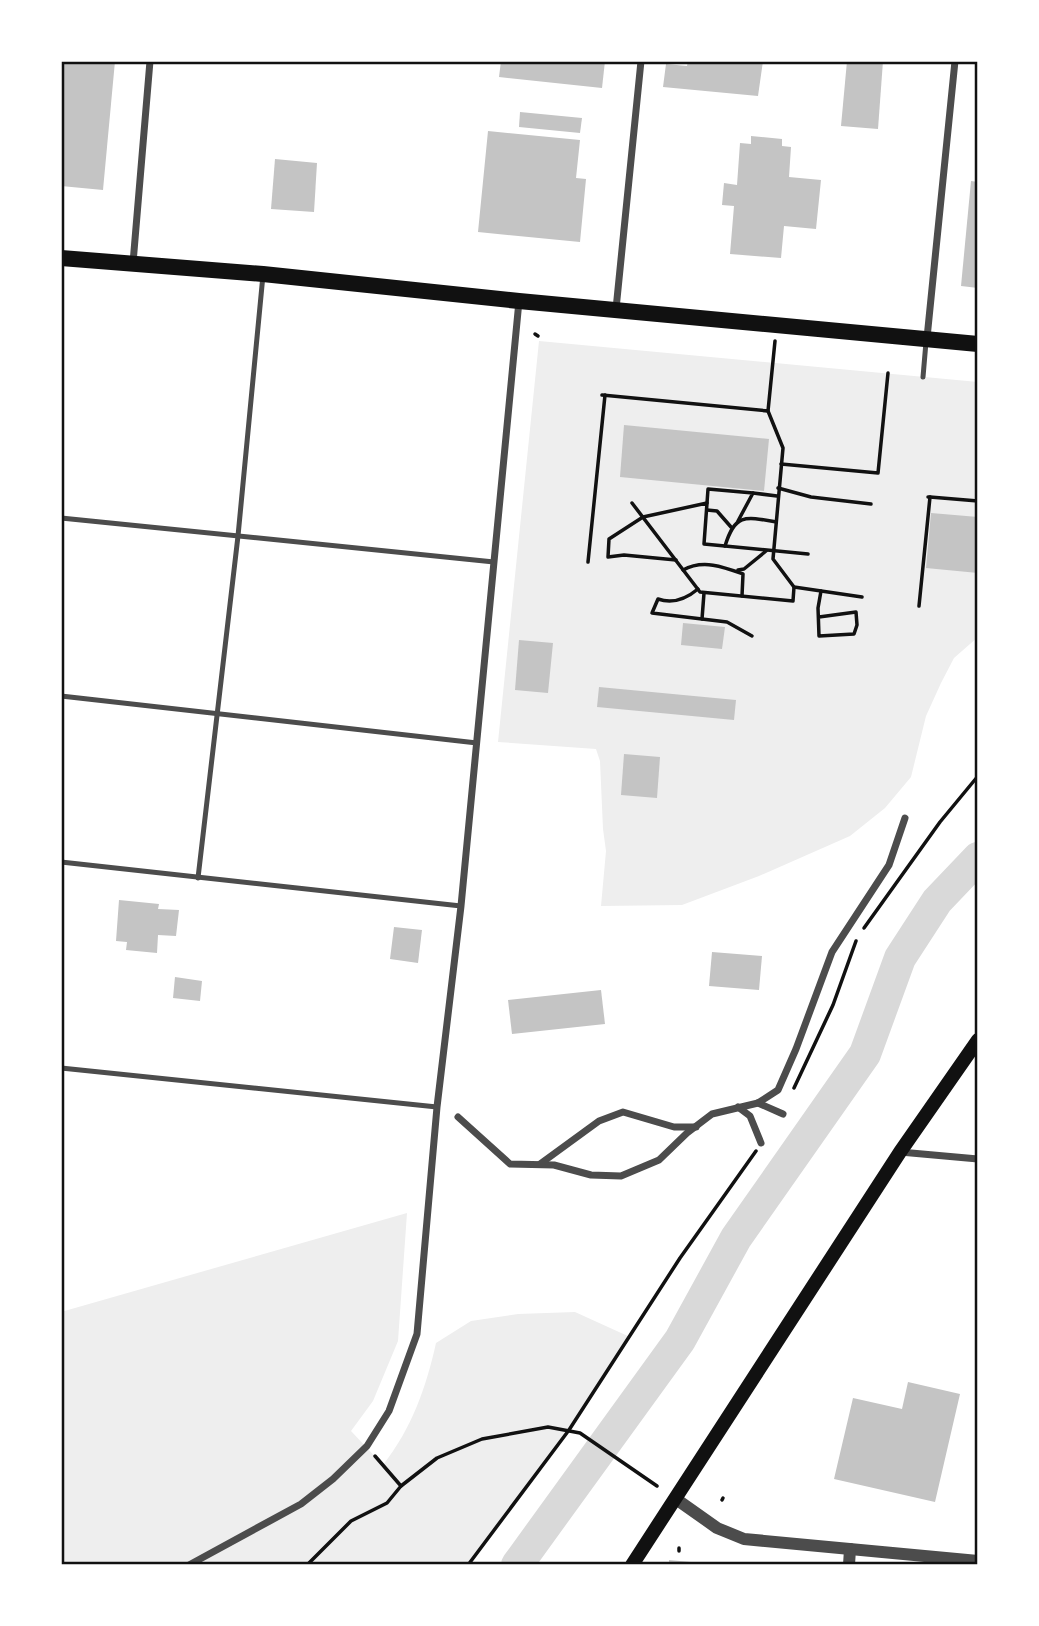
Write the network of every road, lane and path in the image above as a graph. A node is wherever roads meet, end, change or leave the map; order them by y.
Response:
1 (150, 61) edge
2 (642, 61) edge
3 (955, 61) edge
4 (61, 258) edge
5 (132, 265) junction
6 (263, 274) junction
7 (519, 301) junction
8 (616, 310) junction
9 (776, 325) junction
10 (926, 339) junction
11 (978, 344) edge
12 (888, 373) dead end
13 (923, 377) dead end
14 (768, 411) junction
15 (781, 464) junction
16 (778, 488) junction
17 (753, 493) junction
18 (778, 496) junction
19 (978, 501) edge
20 (632, 503) dead end
21 (707, 503) junction
22 (870, 504) dead end
23 (707, 510) junction
24 (643, 517) junction
25 (61, 518) edge
26 (738, 521) junction
27 (776, 522) junction
28 (731, 527) junction
29 (238, 536) junction
30 (725, 546) junction
31 (767, 550) junction
32 (773, 551) junction
33 (808, 554) dead end
34 (676, 560) junction
35 (494, 562) junction
36 (588, 562) dead end
37 (683, 570) junction
38 (736, 571) junction
39 (794, 587) junction
40 (698, 589) junction
41 (821, 591) junction
42 (704, 592) junction
43 (742, 596) junction
44 (862, 597) dead end
45 (919, 606) dead end
46 (819, 617) junction
47 (702, 619) junction
48 (752, 636) dead end
49 (61, 696) edge
50 (217, 713) junction
51 (477, 743) junction
52 (978, 776) edge
53 (905, 818) dead end
54 (61, 862) edge
55 (198, 878) junction
56 (461, 906) junction
57 (863, 929) dead end
58 (856, 940) dead end
59 (978, 1040) edge
60 (61, 1068) edge
61 (758, 1103) junction
62 (437, 1107) junction
63 (738, 1107) junction
64 (783, 1114) joint
65 (458, 1117) dead end
66 (696, 1127) junction
67 (761, 1143) joint
68 (900, 1152) junction
69 (978, 1159) edge
70 (540, 1165) junction
71 (569, 1430) junction
72 (366, 1446) junction
73 (401, 1486) junction
74 (657, 1486) dead end
75 (676, 1499) junction
76 (850, 1549) junction
77 (978, 1561) edge
78 (189, 1565) edge
79 (307, 1565) edge
80 (468, 1565) edge
81 (632, 1565) edge
82 (849, 1565) edge

1 - 5 street
2 - 8 street
3 - 10 street
4 - 5 main road
5 - 6 main road
6 - 7 main road
6 - 29 lane
7 - 8 main road
7 - 35 street
8 - 9 main road
9 - 10 main road
9 - 14 path
10 - 11 main road
10 - 13 lane
12 - 15 path
14 - 15 path
14 - 36 path
15 - 16 path
16 - 18 path
16 - 22 path
17 - 18 path
17 - 21 path
17 - 26 path
18 - 27 path
19 - 45 path
20 - 24 path
21 - 23 path
21 - 24 path
23 - 28 path
23 - 30 path
24 - 34 path
24 - 34 path
25 - 29 lane
26 - 27 path
26 - 28 path
27 - 32 path
28 - 30 path
29 - 35 lane
29 - 50 lane
30 - 31 path
31 - 32 path
31 - 38 path
32 - 33 path
32 - 39 path
34 - 37 path
35 - 51 street
37 - 38 path
37 - 40 path
38 - 43 path
39 - 41 path
39 - 43 path
40 - 42 path
40 - 47 path
41 - 44 path
41 - 46 path
42 - 43 path
42 - 47 path
46 - 46 path
47 - 48 path
49 - 50 lane
50 - 51 lane
50 - 55 lane
51 - 56 street
52 - 57 path
53 - 61 street
54 - 55 lane
55 - 56 lane
56 - 62 street
58 - 64 path
59 - 68 main road
60 - 62 lane
61 - 63 street
61 - 64 street
62 - 72 street
63 - 66 street
63 - 67 street
65 - 70 street
66 - 70 street
66 - 70 street
67 - 71 path
68 - 69 street
68 - 75 main road
71 - 73 path
71 - 74 path
71 - 80 path
72 - 73 path
72 - 78 street
73 - 79 path
75 - 76 street
75 - 81 main road
76 - 77 street
76 - 82 street

